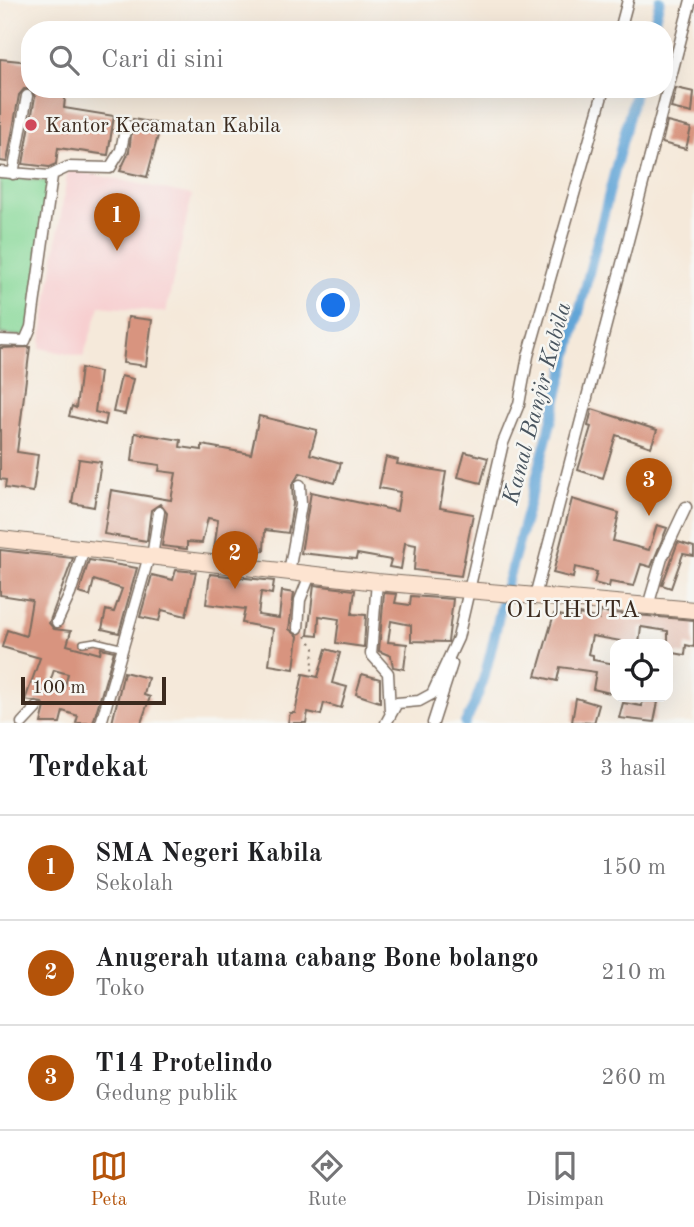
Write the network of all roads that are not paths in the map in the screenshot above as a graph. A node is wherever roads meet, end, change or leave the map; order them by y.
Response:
1 (628, 0) edge
2 (691, 0) edge
3 (622, 21) edge
4 (673, 68) edge
5 (27, 98) edge
6 (601, 98) edge
7 (665, 98) edge
8 (126, 125) dead end
9 (0, 172) edge
10 (13, 174) junction
11 (52, 176) junction
12 (0, 340) edge
13 (300, 485) dead end
14 (686, 508) dead end
15 (159, 512) dead end
16 (0, 539) edge
17 (85, 549) junction
18 (150, 556) junction
19 (289, 572) junction
20 (310, 575) junction
21 (377, 582) junction
22 (470, 591) junction
23 (533, 595) junction
24 (648, 606) junction
25 (694, 610) edge
26 (57, 622) dead end
27 (298, 628) road end
28 (83, 643) dead end
29 (124, 648) junction
30 (454, 651) junction
31 (36, 708) dead end
32 (390, 711) junction
33 (22, 723) edge
34 (101, 723) edge
35 (386, 723) edge
36 (433, 723) edge

1 - 3 street
2 - 4 street
5 - 10 street
6 - 22 street
7 - 23 street
8 - 11 street
9 - 10 street
10 - 11 street
11 - 12 street
13 - 19 street
14 - 24 street
15 - 18 street
16 - 17 main road
17 - 18 main road
17 - 26 street
18 - 19 main road
18 - 29 street
19 - 20 main road
20 - 21 main road
20 - 27 street
21 - 22 main road
21 - 32 street
22 - 23 main road
22 - 30 street
23 - 24 main road
24 - 25 main road
28 - 29 lane
29 - 34 street
30 - 32 street
30 - 36 street
31 - 33 street
32 - 35 street

